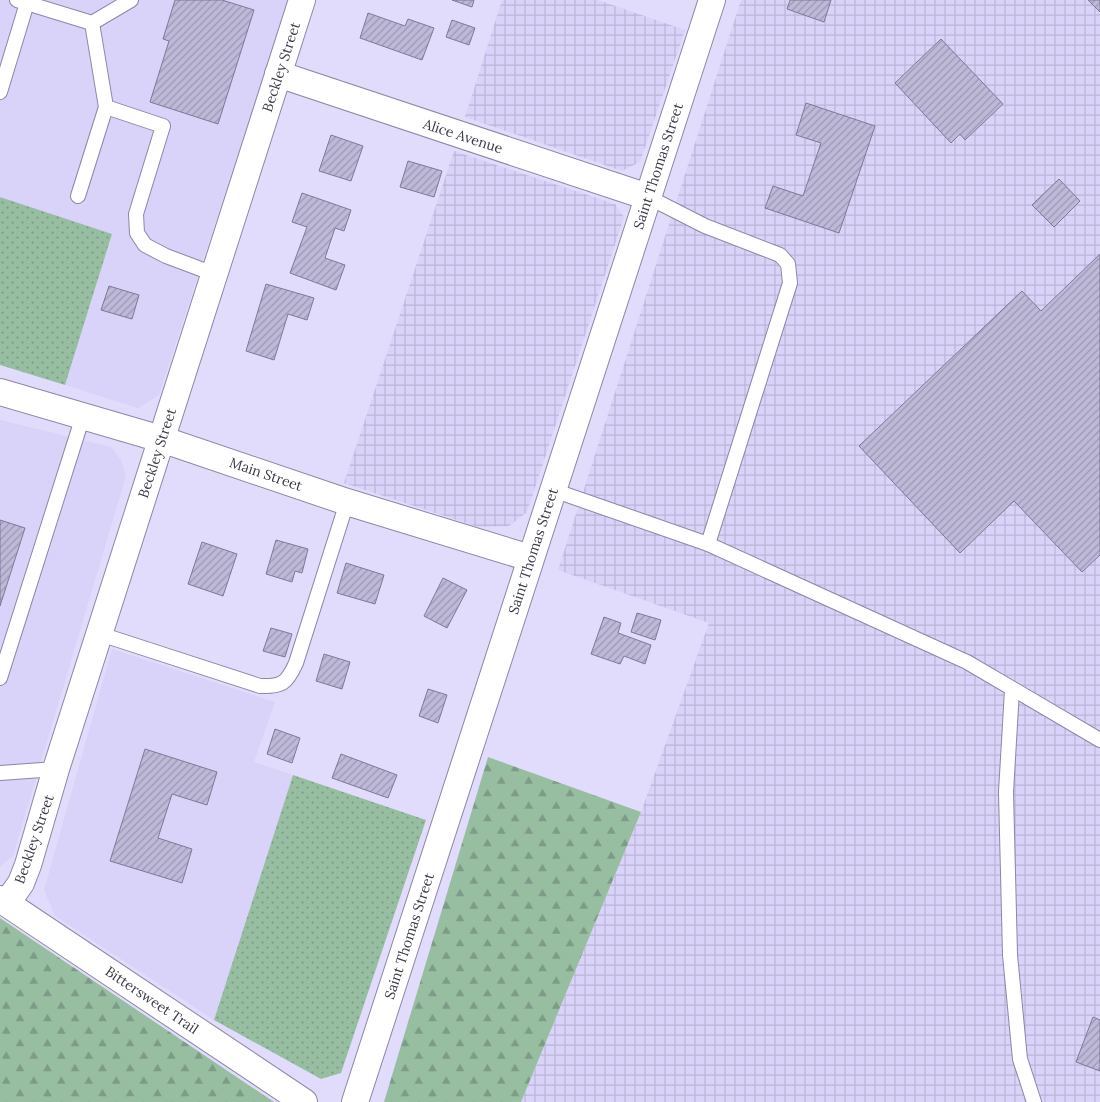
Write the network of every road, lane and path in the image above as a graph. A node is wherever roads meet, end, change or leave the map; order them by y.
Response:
1 (131, 0) edge
2 (712, 0) edge
3 (300, 1) edge
4 (22, 2) edge
5 (92, 23) junction
6 (278, 74) junction
7 (0, 92) edge
8 (106, 107) junction
9 (78, 196) dead end
10 (648, 197) junction
11 (214, 274) junction
12 (0, 392) edge
13 (83, 416) junction
14 (162, 439) junction
15 (553, 490) junction
16 (347, 502) junction
17 (708, 544) junction
18 (530, 558) junction
19 (100, 634) junction
20 (0, 678) edge
21 (1012, 690) junction
22 (1100, 740) edge
23 (56, 769) junction
24 (0, 773) edge
25 (4, 901) edge
26 (304, 1102) edge
27 (355, 1102) edge
28 (1034, 1102) edge

1 - 5 lane
2 - 10 street, Saint Thomas Street
3 - 6 street, Beckley Street
4 - 5 lane
4 - 7 lane
5 - 8 lane
6 - 10 street, Alice Avenue
6 - 11 street, Beckley Street
8 - 9 lane
8 - 11 lane
10 - 15 street, Saint Thomas Street
10 - 17 lane
11 - 14 street, Beckley Street
12 - 13 street, Main Street
13 - 14 street, Main Street
13 - 20 lane
14 - 16 street, Main Street
14 - 19 street, Beckley Street
15 - 17 lane
15 - 18 street, Saint Thomas Street
16 - 18 street, Main Street
16 - 19 lane
17 - 21 lane
18 - 27 street, Saint Thomas Street
19 - 23 street, Beckley Street
21 - 22 lane
21 - 28 lane
23 - 24 lane
23 - 25 street, Beckley Street
25 - 26 street, Bittersweet Trail

